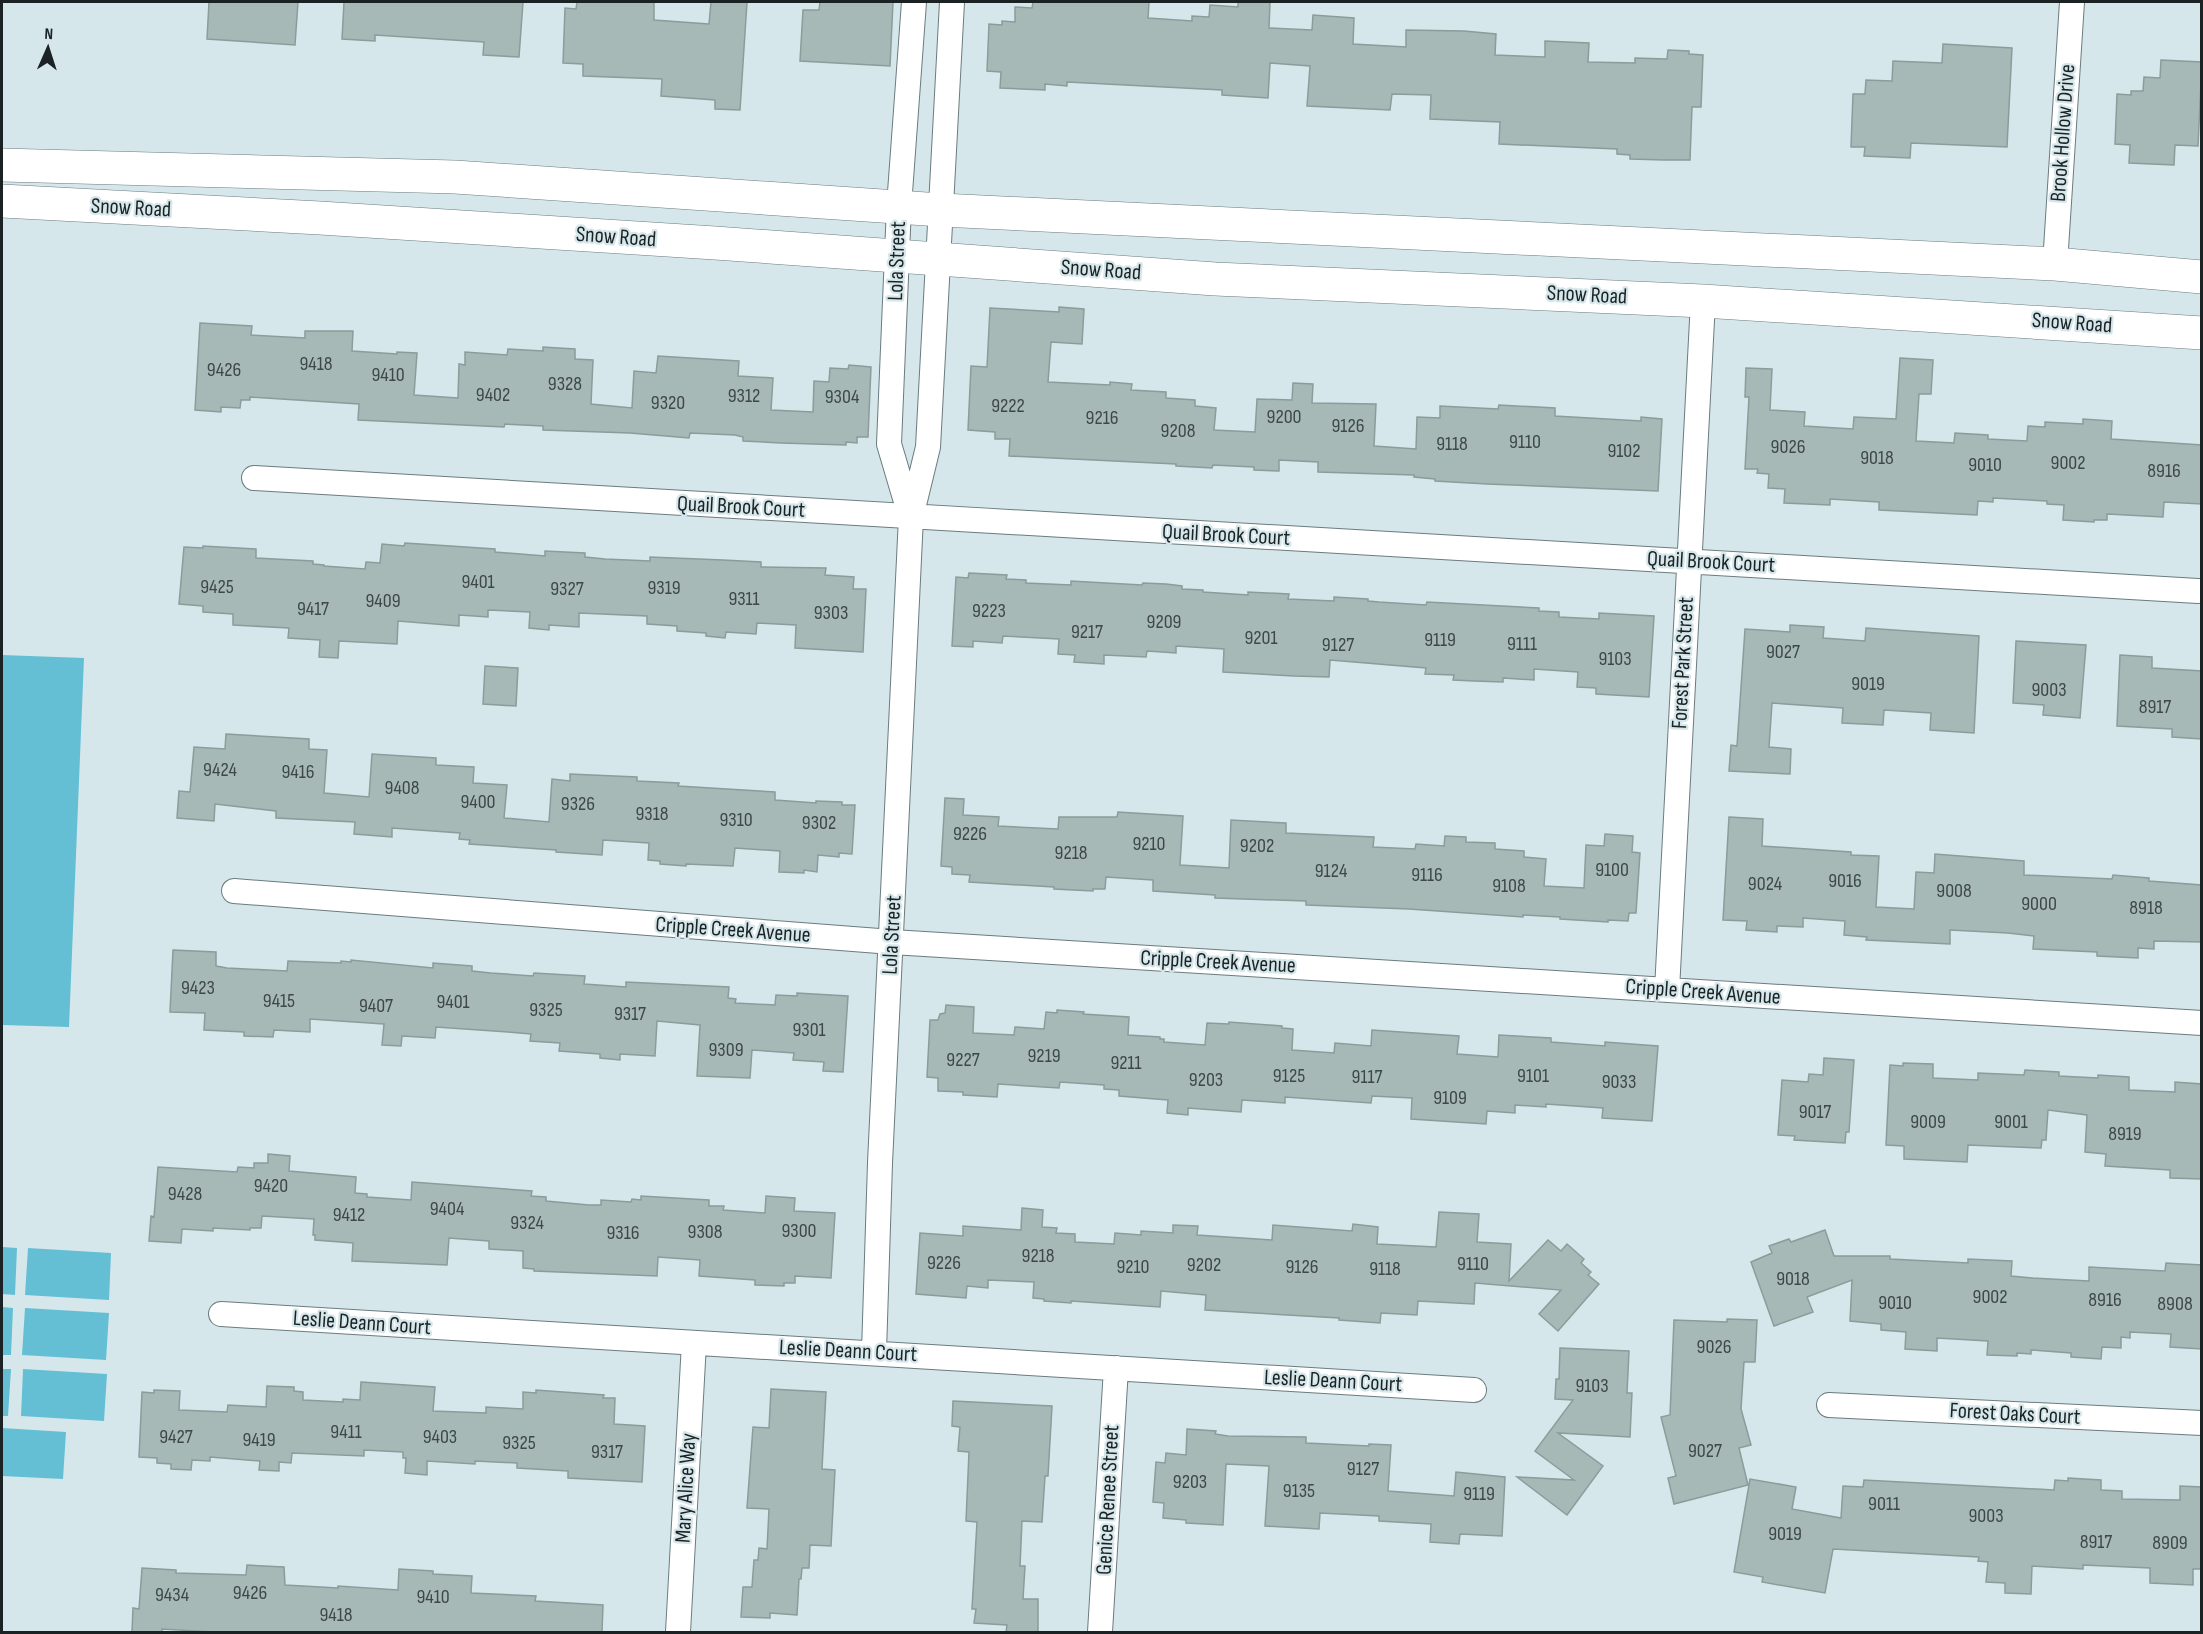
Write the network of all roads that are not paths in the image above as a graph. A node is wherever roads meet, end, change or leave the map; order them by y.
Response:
1 (914, 2) edge
2 (952, 2) edge
3 (2072, 2) edge
4 (2, 165) edge
5 (2, 201) edge
6 (899, 206) junction
7 (941, 210) junction
8 (897, 255) junction
9 (938, 258) junction
10 (2055, 264) junction
11 (2202, 277) edge
12 (1703, 301) junction
13 (2202, 333) edge
14 (254, 478) dead end
15 (911, 517) junction
16 (1688, 560) junction
17 (2198, 591) dead end
18 (234, 891) dead end
19 (892, 942) junction
20 (1667, 990) junction
21 (2202, 1023) edge
22 (221, 1314) dead end
23 (694, 1343) junction
24 (874, 1352) junction
25 (1116, 1368) junction
26 (1474, 1390) dead end
27 (1829, 1405) dead end
28 (2202, 1423) edge
29 (678, 1632) edge
30 (1100, 1632) edge

1 - 6 street, Lola Street
2 - 7 street, Lola Street
3 - 10 street, Brook Hollow Drive
4 - 6 main road, Snow Road
5 - 8 main road, Snow Road
6 - 7 main road, Snow Road
6 - 8 street, Lola Street
7 - 9 street, Lola Street
7 - 10 main road, Snow Road
8 - 9 main road, Snow Road
8 - 15 street, Lola Street
9 - 12 main road, Snow Road
9 - 15 street, Lola Street
10 - 11 main road, Snow Road
12 - 13 main road, Snow Road
12 - 16 street, Forest Park Street
14 - 15 street, Quail Brook Court
15 - 16 street, Quail Brook Court
15 - 19 street, Lola Street
16 - 17 street, Quail Brook Court
16 - 20 street, Forest Park Street
18 - 19 street, Cripple Creek Avenue
19 - 20 street, Cripple Creek Avenue
19 - 24 street, Lola Street
20 - 21 street, Cripple Creek Avenue
22 - 23 street, Leslie Deann Court
23 - 24 street, Leslie Deann Court
23 - 29 street, Mary Alice Way
24 - 25 street, Leslie Deann Court
25 - 26 street, Leslie Deann Court
25 - 30 street, Genice Renee Street
27 - 28 street, Forest Oaks Court

